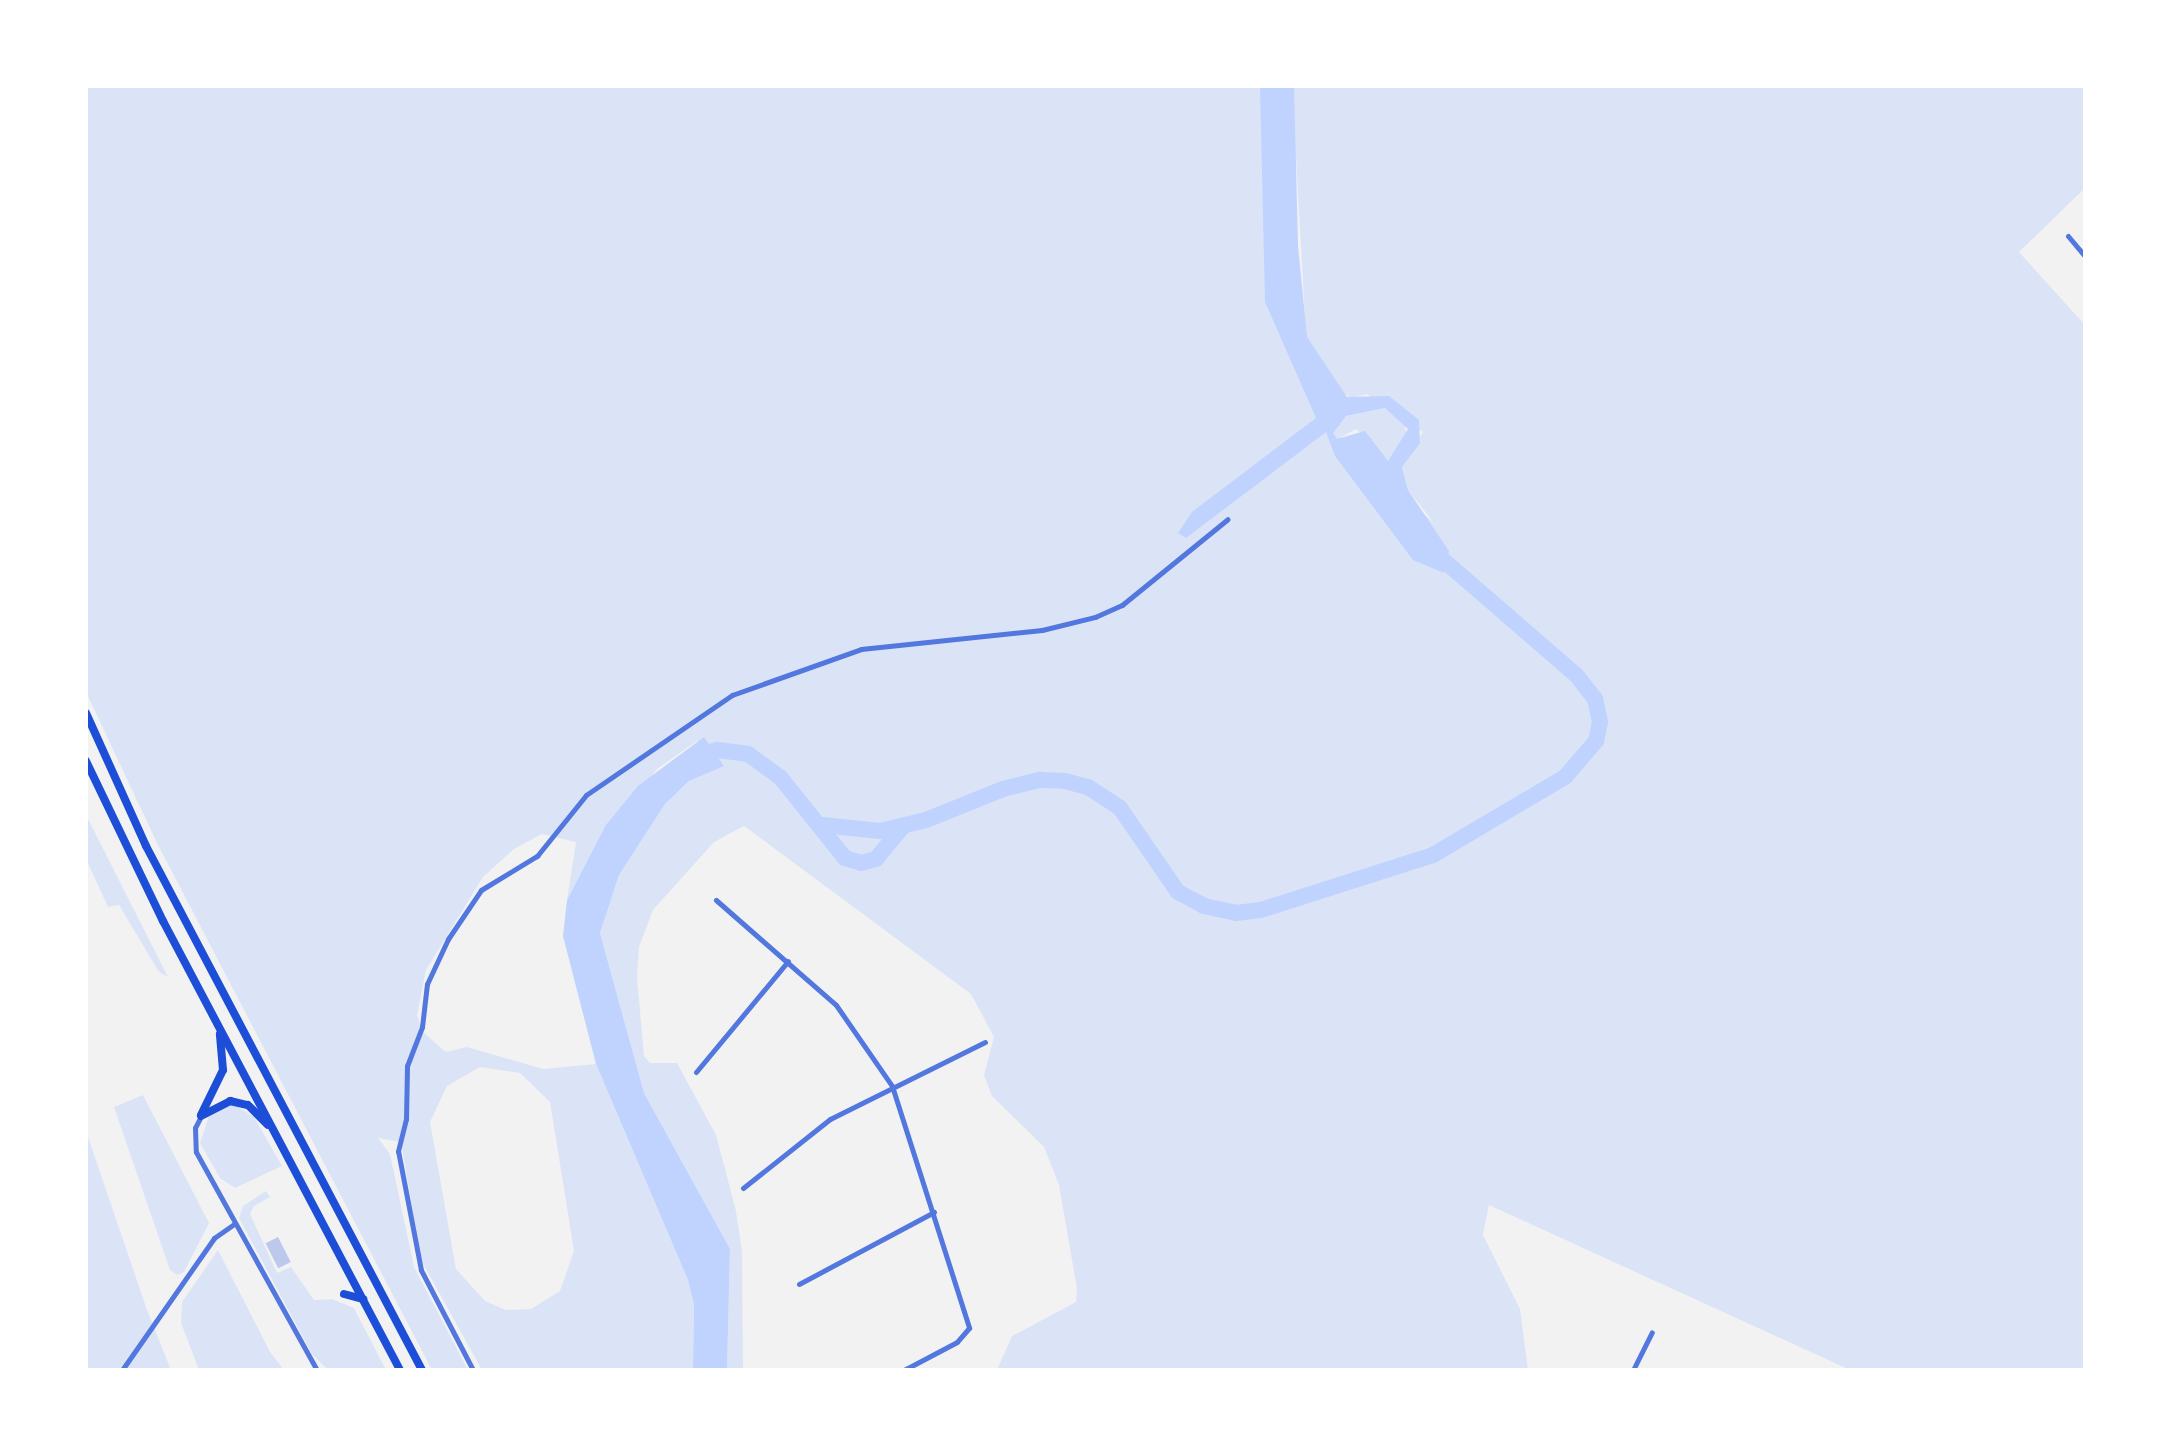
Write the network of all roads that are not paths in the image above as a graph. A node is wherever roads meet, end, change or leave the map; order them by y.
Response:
1 (2068, 236) dead end
2 (2085, 256) edge
3 (1228, 519) dead end
4 (86, 713) edge
5 (86, 761) edge
6 (716, 900) dead end
7 (788, 961) junction
8 (218, 1024) junction
9 (985, 1042) dead end
10 (696, 1072) dead end
11 (892, 1086) junction
12 (201, 1116) junction
13 (279, 1139) junction
14 (743, 1188) dead end
15 (934, 1212) junction
16 (234, 1224) junction
17 (799, 1284) dead end
18 (344, 1294) dead end
19 (363, 1299) junction
20 (1652, 1332) dead end
21 (122, 1370) edge
22 (317, 1370) edge
23 (400, 1370) edge
24 (422, 1370) edge
25 (473, 1370) edge
26 (904, 1370) edge
27 (1633, 1370) edge

1 - 2 street
3 - 25 street
4 - 24 highway
5 - 8 highway
6 - 7 street
7 - 10 street
7 - 11 street
8 - 12 highway
8 - 13 highway
9 - 11 street
11 - 14 street
11 - 15 street
12 - 13 highway
12 - 16 street
13 - 19 highway
15 - 17 street
15 - 26 street
16 - 21 street
16 - 22 street
18 - 19 highway
19 - 23 highway
20 - 27 street

